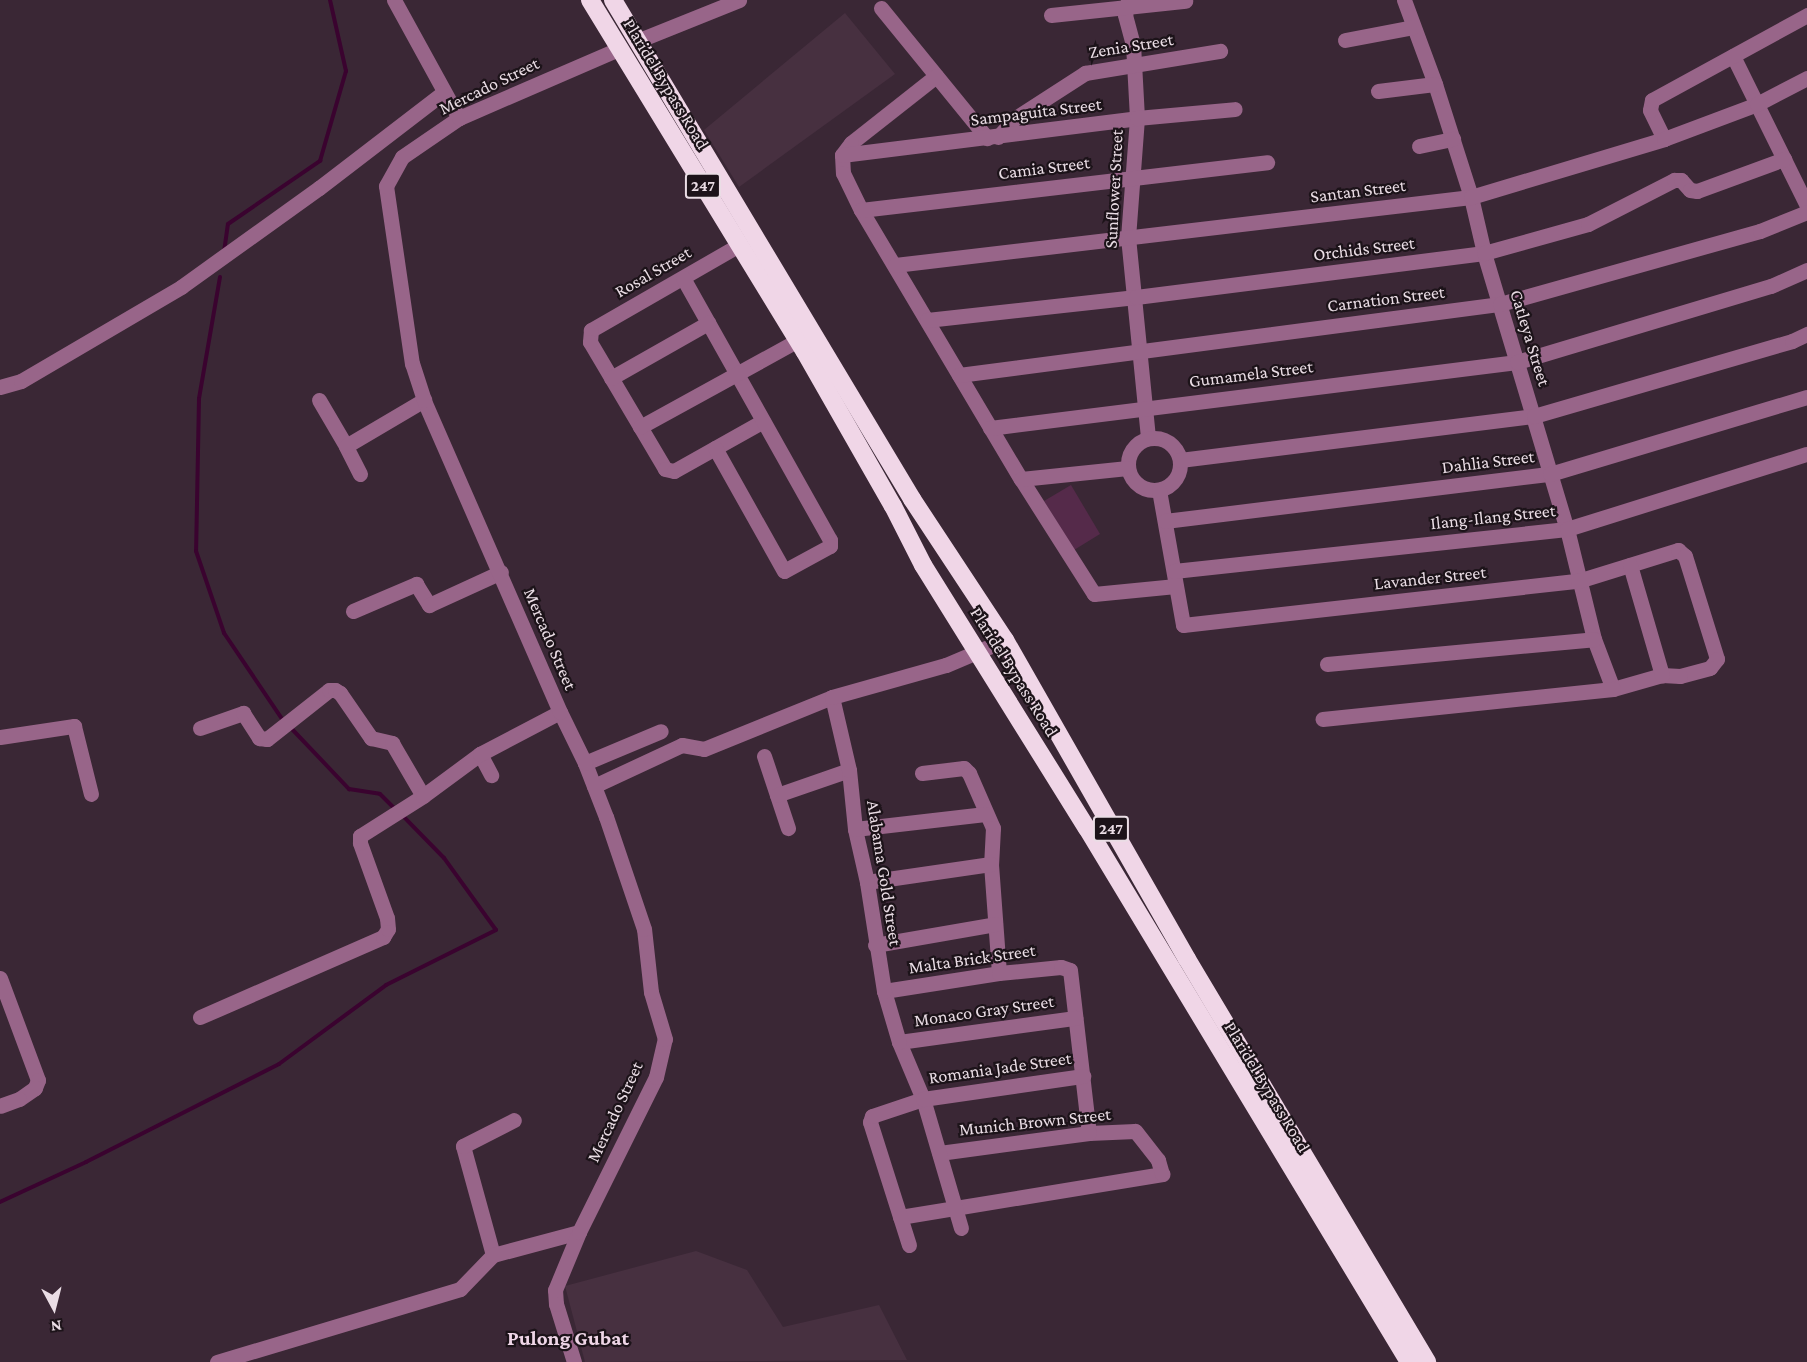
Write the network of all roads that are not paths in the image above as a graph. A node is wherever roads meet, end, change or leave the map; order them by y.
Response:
1 (394, 0) edge
2 (590, 0) edge
3 (613, 0) edge
4 (740, 0) edge
5 (1404, 0) edge
6 (1185, 1) edge
7 (1122, 6) edge
8 (881, 8) dead end
9 (1051, 15) dead end
10 (1807, 15) edge
11 (1413, 27) junction
12 (1345, 40) dead end
13 (629, 44) junction
14 (1220, 51) dead end
15 (1733, 56) junction
16 (1133, 66) junction
17 (936, 76) junction
18 (1807, 78) edge
19 (1435, 84) junction
20 (1378, 91) dead end
21 (443, 93) junction
22 (1757, 104) junction
23 (1235, 110) dead end
24 (459, 118) junction
25 (1137, 118) junction
26 (992, 137) junction
27 (1664, 139) junction
28 (1453, 140) junction
29 (1419, 146) dead end
30 (842, 155) junction
31 (1784, 159) junction
32 (1267, 162) dead end
33 (1134, 177) junction
34 (1471, 197) junction
35 (1807, 206) edge
36 (861, 210) junction
37 (1807, 212) edge
38 (1128, 237) junction
39 (739, 245) junction
40 (1484, 253) junction
41 (895, 265) junction
42 (1807, 270) edge
43 (683, 278) junction
44 (1136, 297) junction
45 (1500, 304) junction
46 (927, 320) junction
47 (708, 323) junction
48 (1807, 334) edge
49 (798, 340) junction
50 (1139, 351) junction
51 (1517, 362) junction
52 (736, 373) junction
53 (959, 375) junction
54 (611, 378) junction
55 (0, 387) edge
56 (1807, 397) edge
57 (319, 400) dead end
58 (424, 400) junction
59 (1145, 407) junction
60 (1534, 416) junction
61 (763, 421) junction
62 (640, 427) junction
63 (990, 428) junction
64 (1148, 438) junction
65 (346, 446) junction
66 (715, 448) junction
67 (1807, 454) edge
68 (1180, 460) junction
69 (1127, 468) junction
70 (360, 474) dead end
71 (1550, 474) junction
72 (1020, 479) junction
73 (1159, 490) junction
74 (1165, 521) junction
75 (1567, 529) junction
76 (1630, 565) junction
77 (501, 572) junction
78 (1175, 579) junction
79 (1578, 581) junction
80 (352, 611) dead end
81 (1594, 639) junction
82 (1005, 640) junction
83 (978, 654) junction
84 (1327, 664) dead end
85 (1662, 675) junction
86 (1613, 690) junction
87 (832, 697) junction
88 (560, 712) junction
89 (1323, 720) dead end
90 (200, 728) dead end
91 (661, 731) dead end
92 (0, 737) edge
93 (480, 754) junction
94 (764, 756) dead end
95 (585, 763) junction
96 (849, 770) junction
97 (922, 773) dead end
98 (491, 775) dead end
99 (594, 786) junction
100 (92, 794) dead end
101 (777, 795) junction
102 (423, 796) junction
103 (985, 814) junction
104 (789, 828) dead end
105 (855, 829) junction
106 (991, 864) junction
107 (867, 882) junction
108 (995, 924) junction
109 (875, 945) junction
110 (999, 973) junction
111 (0, 978) edge
112 (884, 991) junction
113 (200, 1017) dead end
114 (1075, 1018) junction
115 (899, 1042) junction
116 (1083, 1076) junction
117 (922, 1099) junction
118 (0, 1106) edge
119 (514, 1120) dead end
120 (1089, 1133) junction
121 (939, 1153) junction
122 (955, 1206) junction
123 (900, 1217) junction
124 (961, 1227) dead end
125 (579, 1232) junction
126 (909, 1245) dead end
127 (493, 1255) junction
128 (217, 1362) edge
129 (574, 1362) edge
130 (1408, 1362) edge
131 (1427, 1362) edge

1 - 21 street
2 - 13 highway, Plaridel Bypass Road / 247
3 - 13 highway, Plaridel Bypass Road / 247
4 - 13 street, Mercado Street
5 - 11 street, Catleya Street
6 - 7 street
7 - 9 street
7 - 16 street, Sunflower Street
8 - 17 street
10 - 15 street
11 - 12 street
11 - 19 street, Catleya Street
13 - 24 street, Mercado Street
13 - 39 highway, Plaridel Bypass Road / 247
13 - 82 highway, Plaridel Bypass Road / 247
14 - 16 street, Zenia Street
15 - 22 street
15 - 27 street
16 - 25 street, Sunflower Street
16 - 26 street, Zenia Street
17 - 26 street
17 - 30 street
18 - 22 street, Santan Street
19 - 20 street
19 - 28 street, Catleya Street
21 - 24 street
21 - 55 street
22 - 27 street, Santan Street
22 - 31 street
23 - 25 street, Sampaguita Street
24 - 58 street, Mercado Street
25 - 26 street, Sampaguita Street
25 - 33 street, Sunflower Street
26 - 30 street, Sampaguita Street
27 - 34 street, Santan Street
28 - 29 street
28 - 34 street, Catleya Street
30 - 36 street
31 - 35 street
31 - 40 street, Orchids Street
32 - 33 street, Camia Street
33 - 36 street, Camia Street
33 - 38 street, Sunflower Street
34 - 38 street, Santan Street
34 - 40 street, Catleya Street
36 - 41 street
37 - 45 street, Carnation Street
38 - 41 street, Santan Street
38 - 44 street, Sunflower Street
39 - 43 street, Rosal Street
39 - 49 highway, Plaridel Bypass Road / 247
40 - 44 street, Orchids Street
40 - 45 street, Catleya Street
41 - 46 street
42 - 51 street, Gumamela Street
43 - 47 street
43 - 54 street, Rosal Street
44 - 46 street, Orchids Street
44 - 50 street, Sunflower Street
45 - 50 street, Carnation Street
45 - 51 street, Catleya Street
46 - 53 street
47 - 52 street
47 - 54 street
48 - 60 street
49 - 52 street
49 - 83 highway, Plaridel Bypass Road / 247
50 - 53 street, Carnation Street
50 - 59 street, Sunflower Street
51 - 59 street, Gumamela Street
51 - 60 street, Catleya Street
52 - 61 street
52 - 62 street
53 - 63 street
54 - 62 street
56 - 71 street, Dahlia Street
57 - 65 street
58 - 65 street
58 - 77 street, Mercado Street
59 - 63 street, Gumamela Street
59 - 64 street, Sunflower Street
60 - 68 street
60 - 71 street, Catleya Street
61 - 66 street
61 - 66 street
62 - 66 street
63 - 72 street
64 - 68 street
64 - 69 street
65 - 70 street
67 - 75 street, Ilang-Ilang Street
68 - 73 street
69 - 72 street
69 - 73 street
71 - 74 street, Dahlia Street
71 - 75 street, Catleya Street
72 - 78 street, Ilang-Ilang Street
73 - 74 street
74 - 78 street
75 - 78 street, Ilang-Ilang Street
75 - 79 street, Catleya Street
76 - 79 street, Lavander Street
76 - 85 street
76 - 85 street, Lavander Street
77 - 80 street
77 - 88 street, Mercado Street
78 - 79 street, Lavander Street
79 - 81 street, Catleya Street
81 - 84 street
81 - 86 street, Catleya Street
82 - 83 street
82 - 131 highway, Plaridel Bypass Road / 247
83 - 87 street
83 - 130 highway, Plaridel Bypass Road / 247
85 - 86 street
86 - 89 street
87 - 96 street, Alabama Gold Street
87 - 99 street
88 - 93 street
88 - 95 street, Mercado Street
90 - 102 street
91 - 95 street
92 - 100 street
93 - 98 street
93 - 102 street
94 - 101 street
95 - 99 street, Mercado Street
96 - 101 street
96 - 105 street, Alabama Gold Street
97 - 103 street
99 - 125 street, Mercado Street
101 - 104 street
102 - 113 street
103 - 105 street
103 - 106 street
105 - 107 street, Alabama Gold Street
106 - 107 street
106 - 108 street
107 - 109 street, Alabama Gold Street
108 - 109 street
108 - 110 street
109 - 112 street, Alabama Gold Street
110 - 112 street, Malta Brick Street
110 - 114 street, Malta Brick Street
111 - 118 street
112 - 115 street, Alabama Gold Street
114 - 115 street, Monaco Gray Street
114 - 116 street
115 - 117 street, Alabama Gold Street
116 - 117 street, Romania Jade Street
116 - 120 street
117 - 121 street, Alabama Gold Street
117 - 123 street, Romania Jade Street
119 - 127 street
120 - 121 street, Munich Brown Street
120 - 122 street, Munich Brown Street
121 - 122 street, Alabama Gold Street
122 - 123 street
122 - 124 street, Alabama Gold Street
123 - 126 street
125 - 127 street
125 - 129 street, Mercado Street
127 - 128 street

